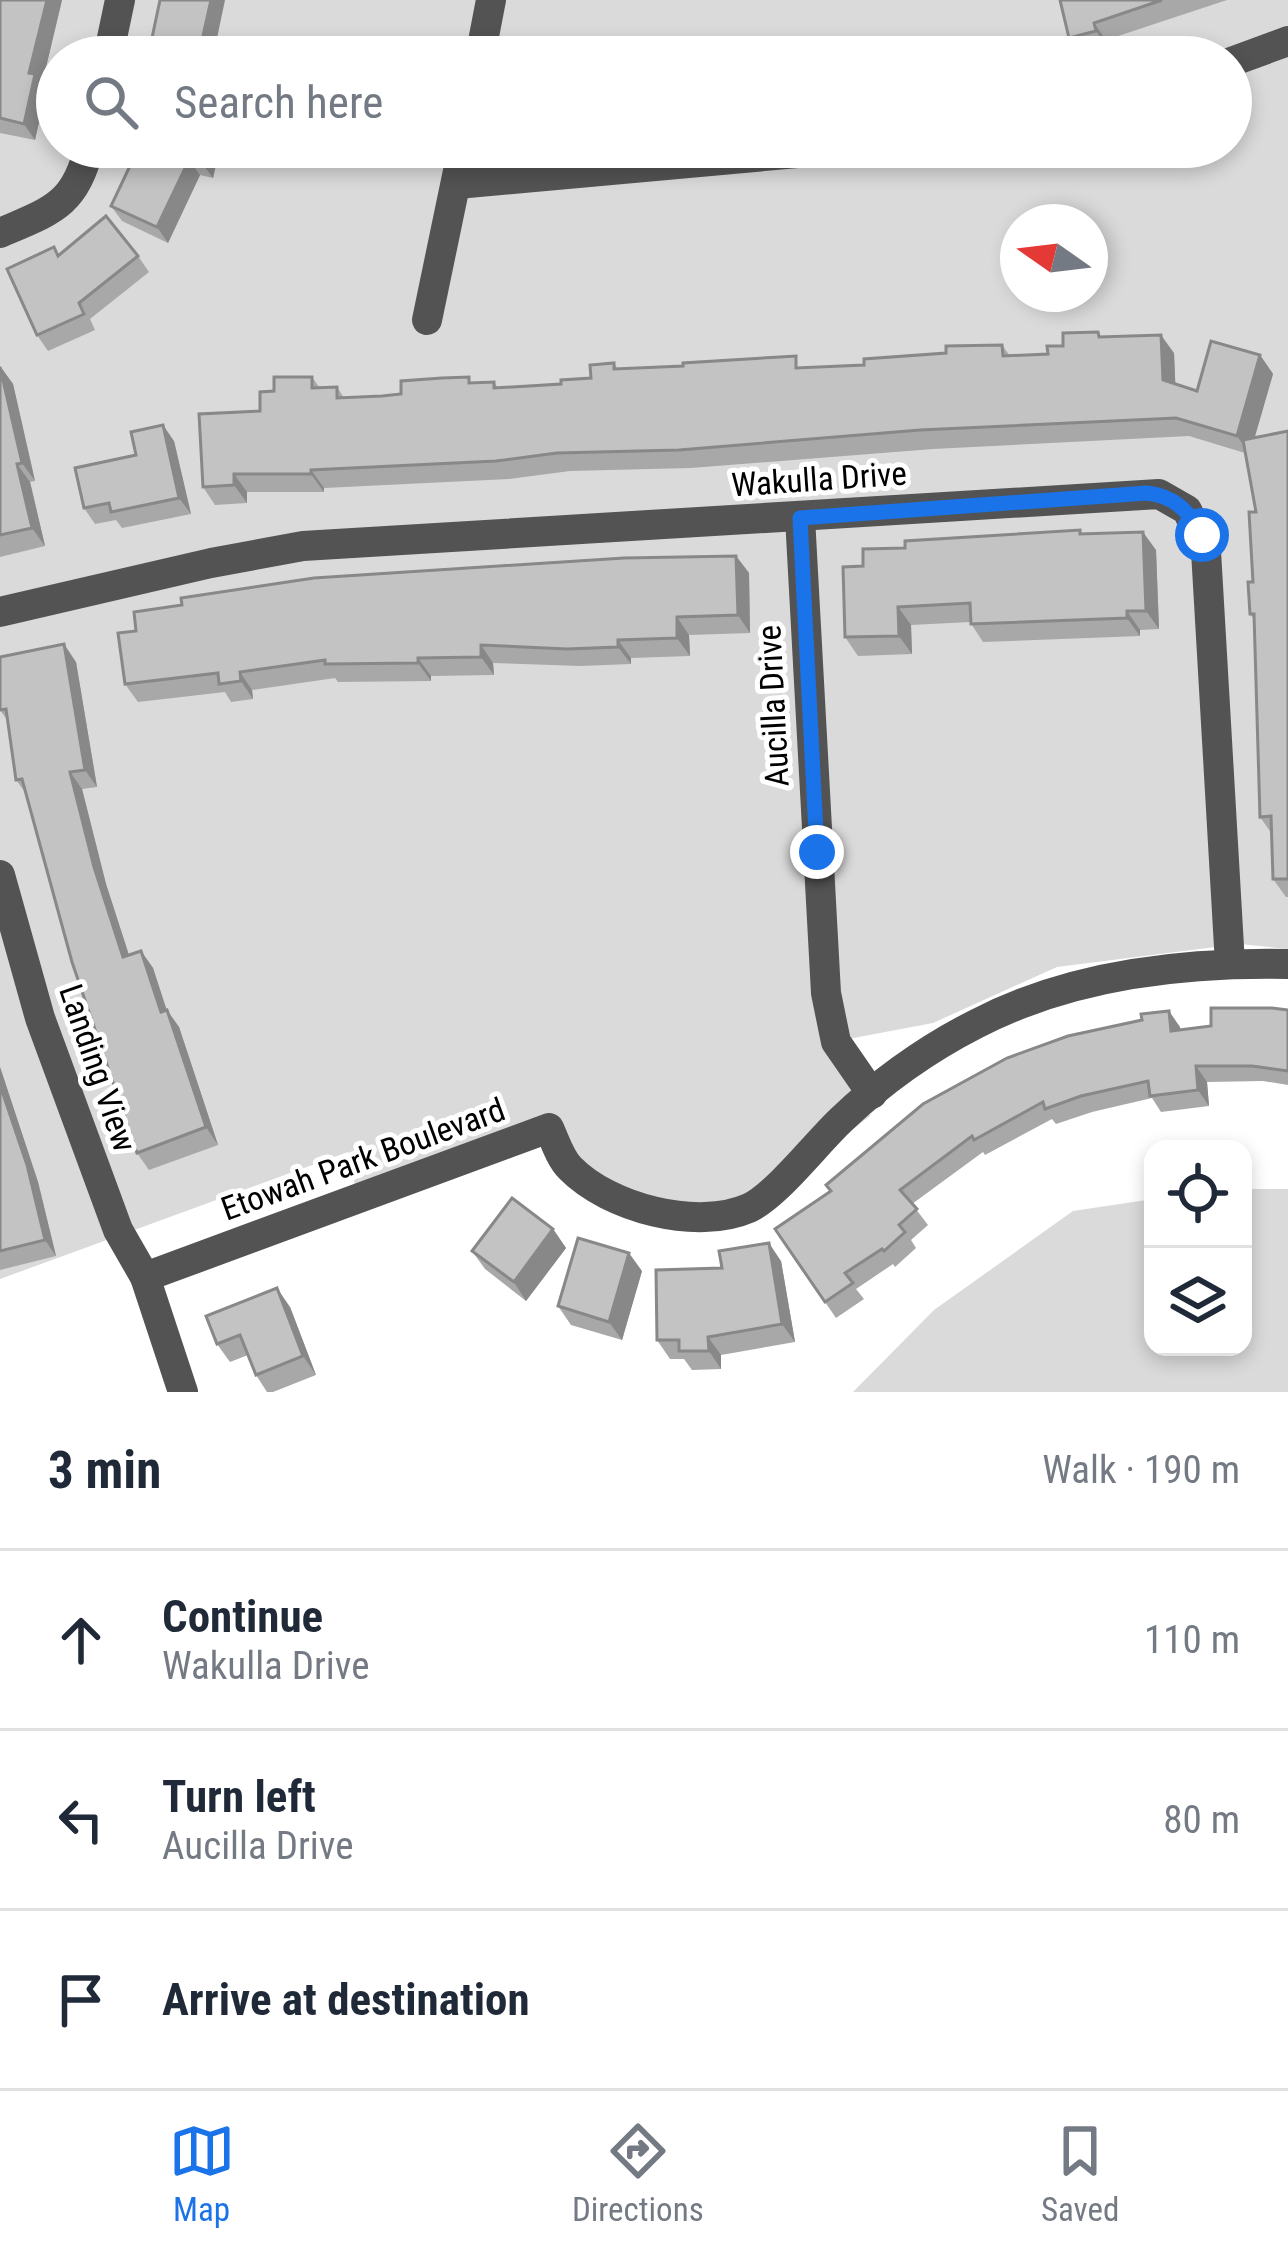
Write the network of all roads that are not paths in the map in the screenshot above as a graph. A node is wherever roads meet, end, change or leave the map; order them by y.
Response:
1 (119, 0) edge
2 (490, 0) edge
3 (111, 36) edge
4 (484, 36) edge
5 (1288, 41) edge
6 (1252, 54) edge
7 (84, 168) edge
8 (460, 168) edge
9 (633, 168) edge
10 (457, 184) junction
11 (0, 232) edge
12 (427, 320) dead end
13 (800, 518) junction
14 (0, 612) edge
15 (0, 875) edge
16 (1230, 964) junction
17 (1288, 964) edge
18 (872, 1094) junction
19 (145, 1277) junction
20 (184, 1392) edge

1 - 3 street
2 - 4 street
5 - 6 street
7 - 11 street
8 - 10 street
9 - 10 street
10 - 12 street
13 - 14 street, Wakulla Drive
13 - 16 street, Wakulla Drive
13 - 18 street, Aucilla Drive
15 - 19 street, Landing View
16 - 17 street, Etowah Park Boulevard
16 - 18 street, Etowah Park Boulevard
18 - 19 street, Etowah Park Boulevard
19 - 20 street, Landing View

